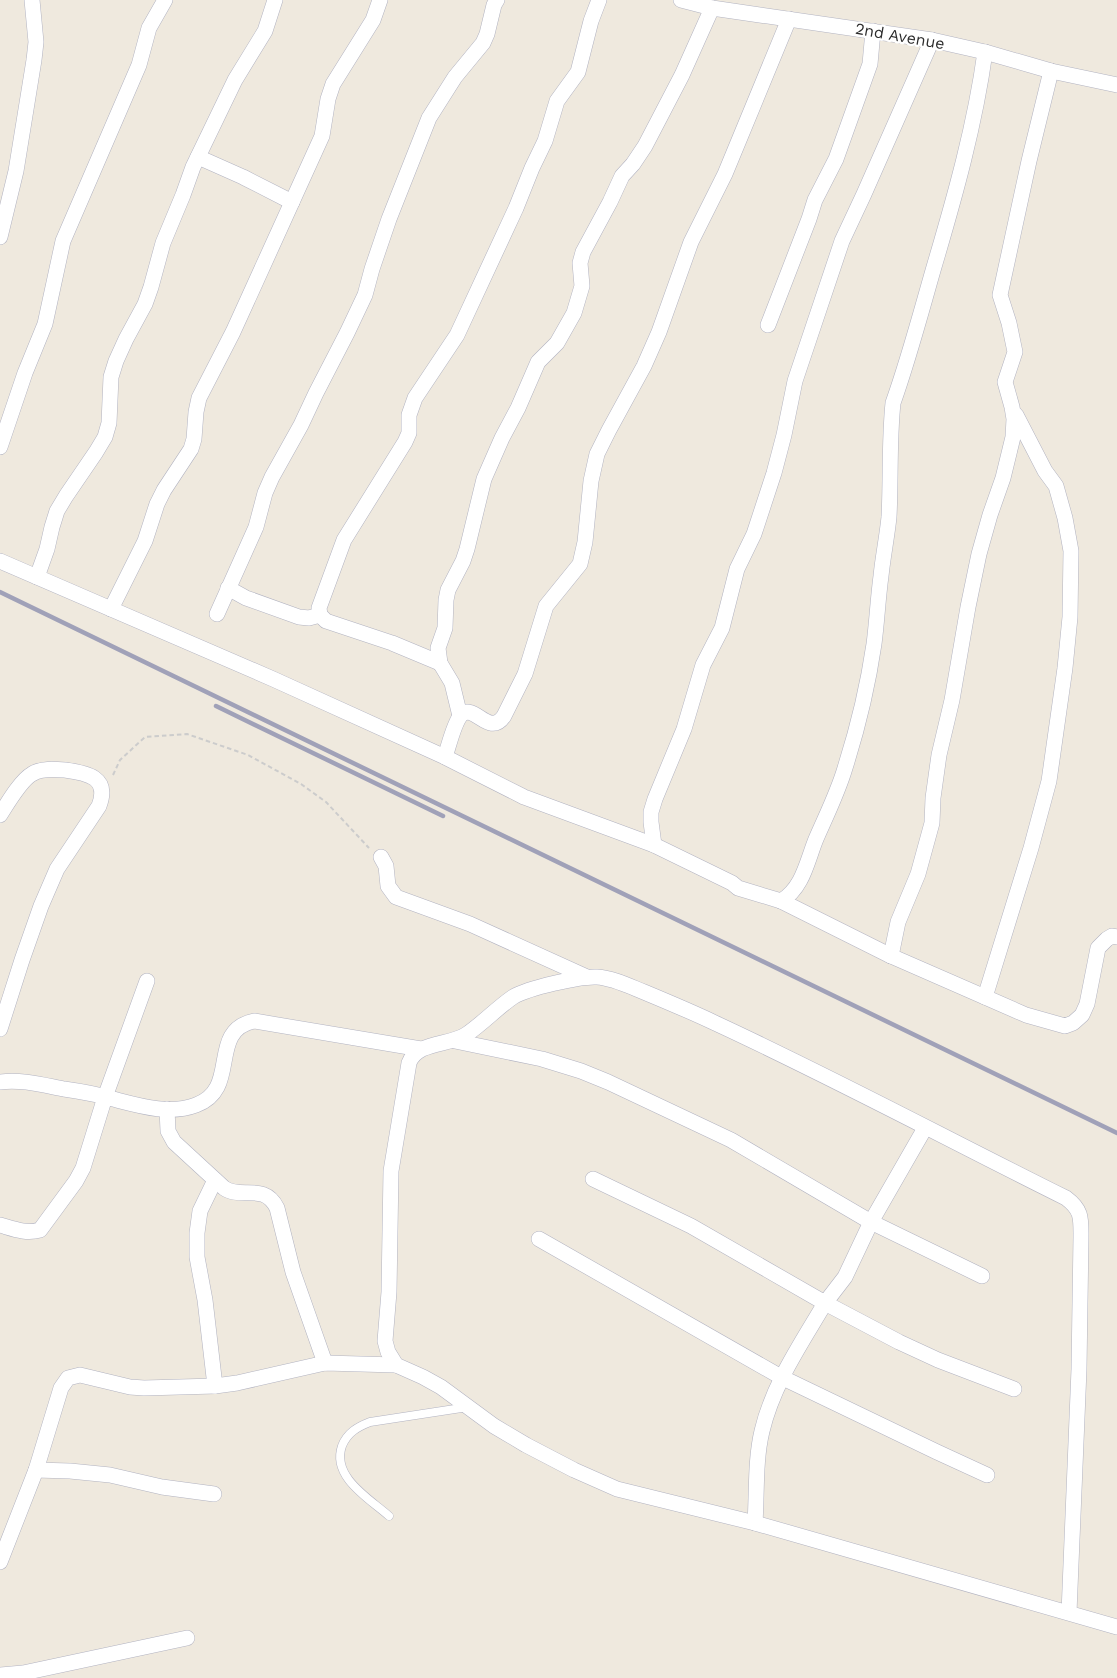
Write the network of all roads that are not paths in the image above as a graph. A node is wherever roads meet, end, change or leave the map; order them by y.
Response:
1 (32, 0) edge
2 (165, 0) edge
3 (275, 0) edge
4 (380, 0) edge
5 (497, 0) edge
6 (599, 0) edge
7 (681, 0) edge
8 (712, 9) junction
9 (789, 19) junction
10 (873, 31) junction
11 (932, 40) junction
12 (985, 52) junction
13 (1051, 71) junction
14 (1117, 85) edge
15 (198, 157) junction
16 (292, 202) junction
17 (0, 237) edge
18 (768, 325) dead end
19 (1012, 407) junction
20 (0, 447) edge
21 (0, 561) edge
22 (37, 577) junction
23 (228, 588) junction
24 (111, 609) junction
25 (217, 614) dead end
26 (320, 615) junction
27 (440, 663) junction
28 (460, 716) junction
29 (445, 757) junction
30 (0, 815) edge
31 (654, 845) junction
32 (381, 857) road end
33 (781, 901) junction
34 (1117, 937) edge
35 (891, 956) junction
36 (587, 978) junction
37 (147, 981) dead end
38 (985, 997) junction
39 (0, 1029) edge
40 (455, 1041) junction
41 (421, 1049) junction
42 (0, 1082) edge
43 (105, 1097) junction
44 (167, 1109) junction
45 (925, 1128) junction
46 (593, 1179) dead end
47 (215, 1180) junction
48 (871, 1222) junction
49 (0, 1225) edge
50 (539, 1239) dead end
51 (982, 1276) dead end
52 (825, 1303) junction
53 (325, 1363) junction
54 (396, 1365) junction
55 (781, 1377) junction
56 (215, 1386) junction
57 (1014, 1389) dead end
58 (470, 1407) junction
59 (36, 1470) junction
60 (987, 1474) dead end
61 (214, 1494) dead end
62 (389, 1516) dead end
63 (755, 1523) junction
64 (0, 1562) edge
65 (1069, 1613) junction
66 (1117, 1627) edge
67 (187, 1638) dead end
68 (0, 1675) edge

1 - 17 street
2 - 20 street
3 - 15 street
4 - 16 street
5 - 23 street
6 - 26 street
7 - 8 street, 2nd Avenue
8 - 9 street, 2nd Avenue
8 - 27 street
9 - 10 street, 2nd Avenue
9 - 28 street
10 - 11 street, 2nd Avenue
10 - 18 street
11 - 12 street, 2nd Avenue
11 - 31 street
12 - 13 street, 2nd Avenue
12 - 33 street
13 - 14 street, 2nd Avenue
13 - 19 street
15 - 16 street
15 - 22 street
16 - 24 street
19 - 35 street
19 - 38 street
21 - 22 street
22 - 24 street
23 - 25 street
23 - 26 street
24 - 29 street
26 - 27 street
27 - 28 street
28 - 29 street
29 - 31 street
30 - 39 street
31 - 33 street
32 - 36 street
33 - 35 street
34 - 38 street
35 - 38 street
36 - 40 street
36 - 45 street
37 - 43 street
40 - 41 street
40 - 48 street
41 - 44 street
41 - 54 street
42 - 43 street
43 - 44 street
43 - 49 street
44 - 47 street
45 - 48 street
45 - 65 street
46 - 52 street
47 - 53 street
47 - 56 street
48 - 51 street
48 - 52 street
50 - 55 street
52 - 55 street
52 - 57 street
53 - 54 street
53 - 56 street
54 - 58 street
55 - 60 street
55 - 63 street
56 - 59 street
58 - 62 lane
58 - 63 street
59 - 61 street
59 - 64 street
63 - 65 street
65 - 66 street
67 - 68 street

